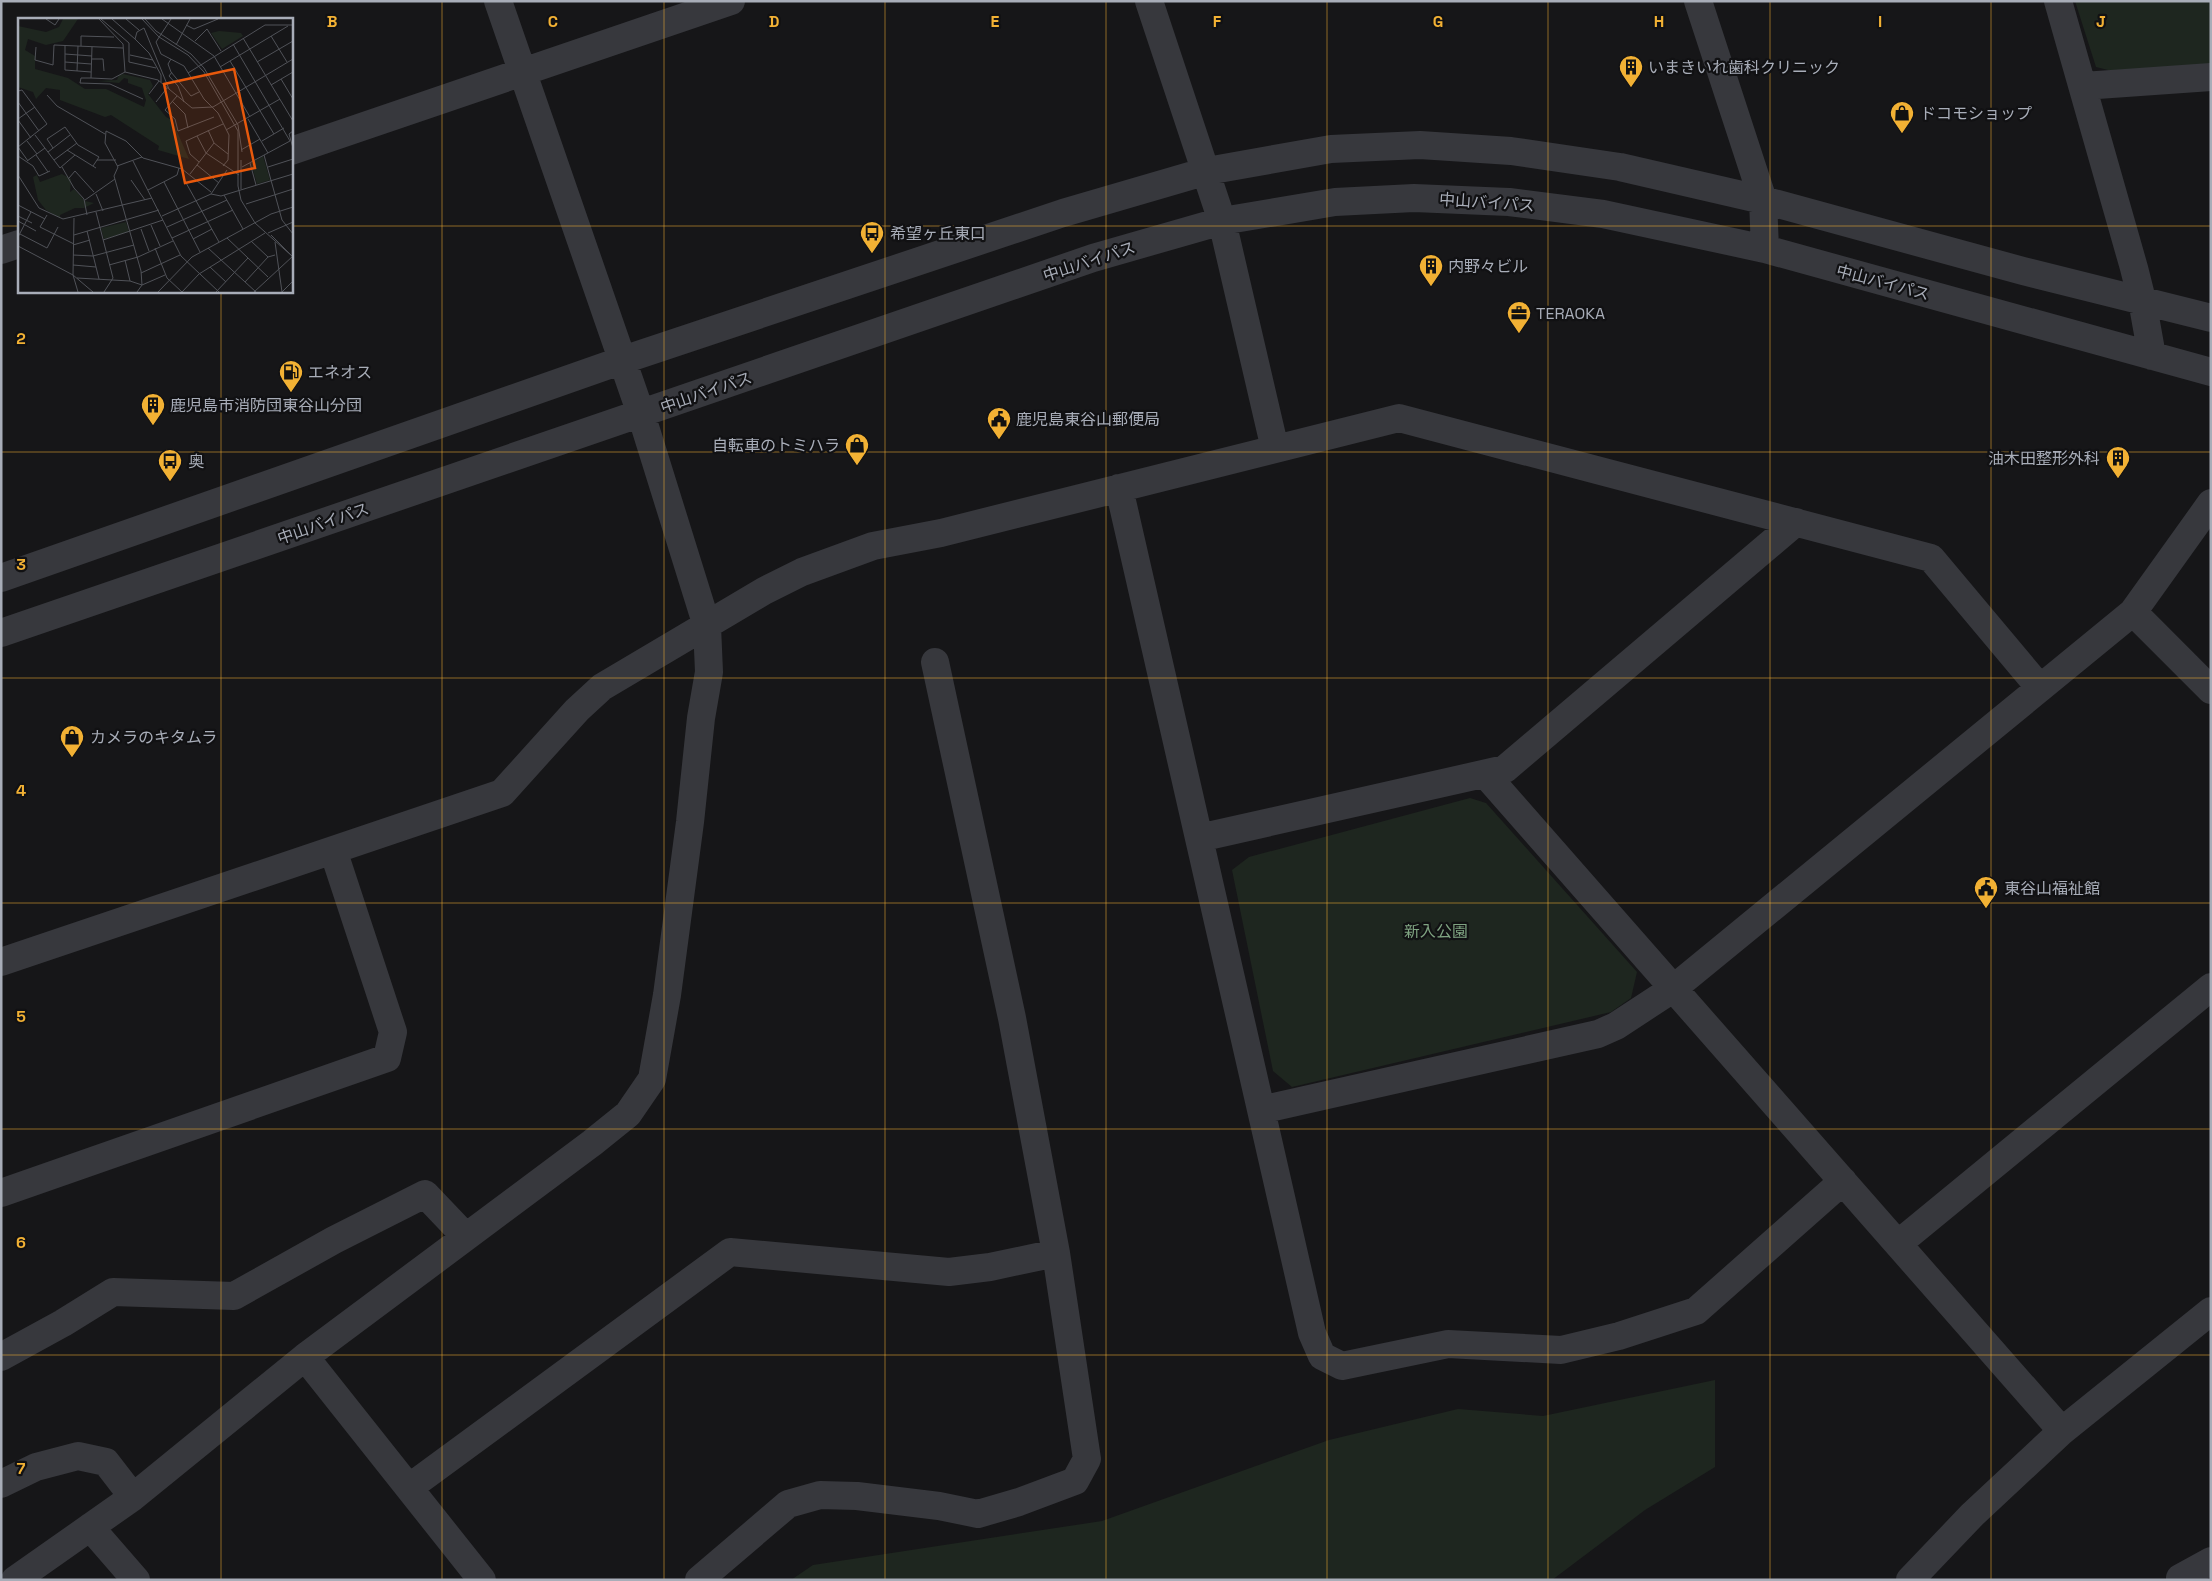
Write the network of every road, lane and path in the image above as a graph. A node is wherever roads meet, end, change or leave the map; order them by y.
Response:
1 (498, 1) edge
2 (731, 1) edge
3 (1149, 1) edge
4 (1698, 1) edge
5 (2058, 1) edge
6 (523, 72) junction
7 (2211, 77) edge
8 (2083, 86) junction
9 (292, 151) edge
10 (1207, 171) junction
11 (1763, 200) junction
12 (1222, 221) junction
13 (18, 244) edge
14 (1765, 249) junction
15 (1, 250) edge
16 (2142, 300) junction
17 (2211, 318) edge
18 (2152, 356) junction
19 (622, 360) junction
20 (2211, 372) edge
21 (641, 414) junction
22 (1275, 449) junction
23 (1119, 488) junction
24 (2211, 503) edge
25 (1796, 522) junction
26 (1, 578) edge
27 (2133, 612) junction
28 (707, 626) junction
29 (1, 633) edge
30 (935, 662) dead end
31 (2040, 688) junction
32 (2211, 690) edge
33 (1486, 775) junction
34 (1199, 838) junction
35 (333, 850) junction
36 (1, 962) edge
37 (2211, 987) edge
38 (1674, 988) junction
39 (1262, 1110) junction
40 (1843, 1181) junction
41 (1, 1193) edge
42 (465, 1236) junction
43 (1899, 1243) junction
44 (1056, 1252) junction
45 (2211, 1310) edge
46 (305, 1356) junction
47 (1, 1358) edge
48 (2062, 1431) junction
49 (1, 1484) edge
50 (410, 1487) junction
51 (133, 1497) junction
52 (90, 1527) junction
53 (2211, 1561) edge
54 (2180, 1578) dead end
55 (15, 1580) edge
56 (136, 1580) edge
57 (482, 1580) edge
58 (699, 1580) edge
59 (1910, 1580) edge

1 - 6 street
2 - 6 street
3 - 10 street
4 - 11 street
5 - 8 street
6 - 9 street
6 - 19 street
7 - 8 street
8 - 16 street
10 - 11 street
10 - 12 street
10 - 19 street
11 - 14 street
11 - 16 street
12 - 14 street, 中山バイパス
12 - 21 street, 中山バイパス
12 - 22 street
13 - 15 street
14 - 18 street, 中山バイパス
16 - 17 street
16 - 18 street
18 - 20 street, 中山バイパス
19 - 21 street
19 - 26 street
21 - 28 street
21 - 29 street, 中山バイパス
22 - 23 street
22 - 25 street
23 - 28 street
23 - 34 street
24 - 27 street
25 - 31 street
25 - 33 street
27 - 31 street
27 - 32 street
28 - 35 street
28 - 42 street
30 - 44 street
31 - 38 street
33 - 34 street
33 - 38 street
34 - 39 street
35 - 36 street
35 - 41 street
37 - 43 street
38 - 39 street
38 - 40 street
39 - 40 street
40 - 43 street
42 - 46 street
42 - 47 street
43 - 48 street
44 - 50 street
44 - 58 street
45 - 48 street
46 - 50 street
46 - 51 street
48 - 59 street
49 - 51 street
50 - 57 street
51 - 52 street
52 - 55 street
52 - 56 street
53 - 54 street

